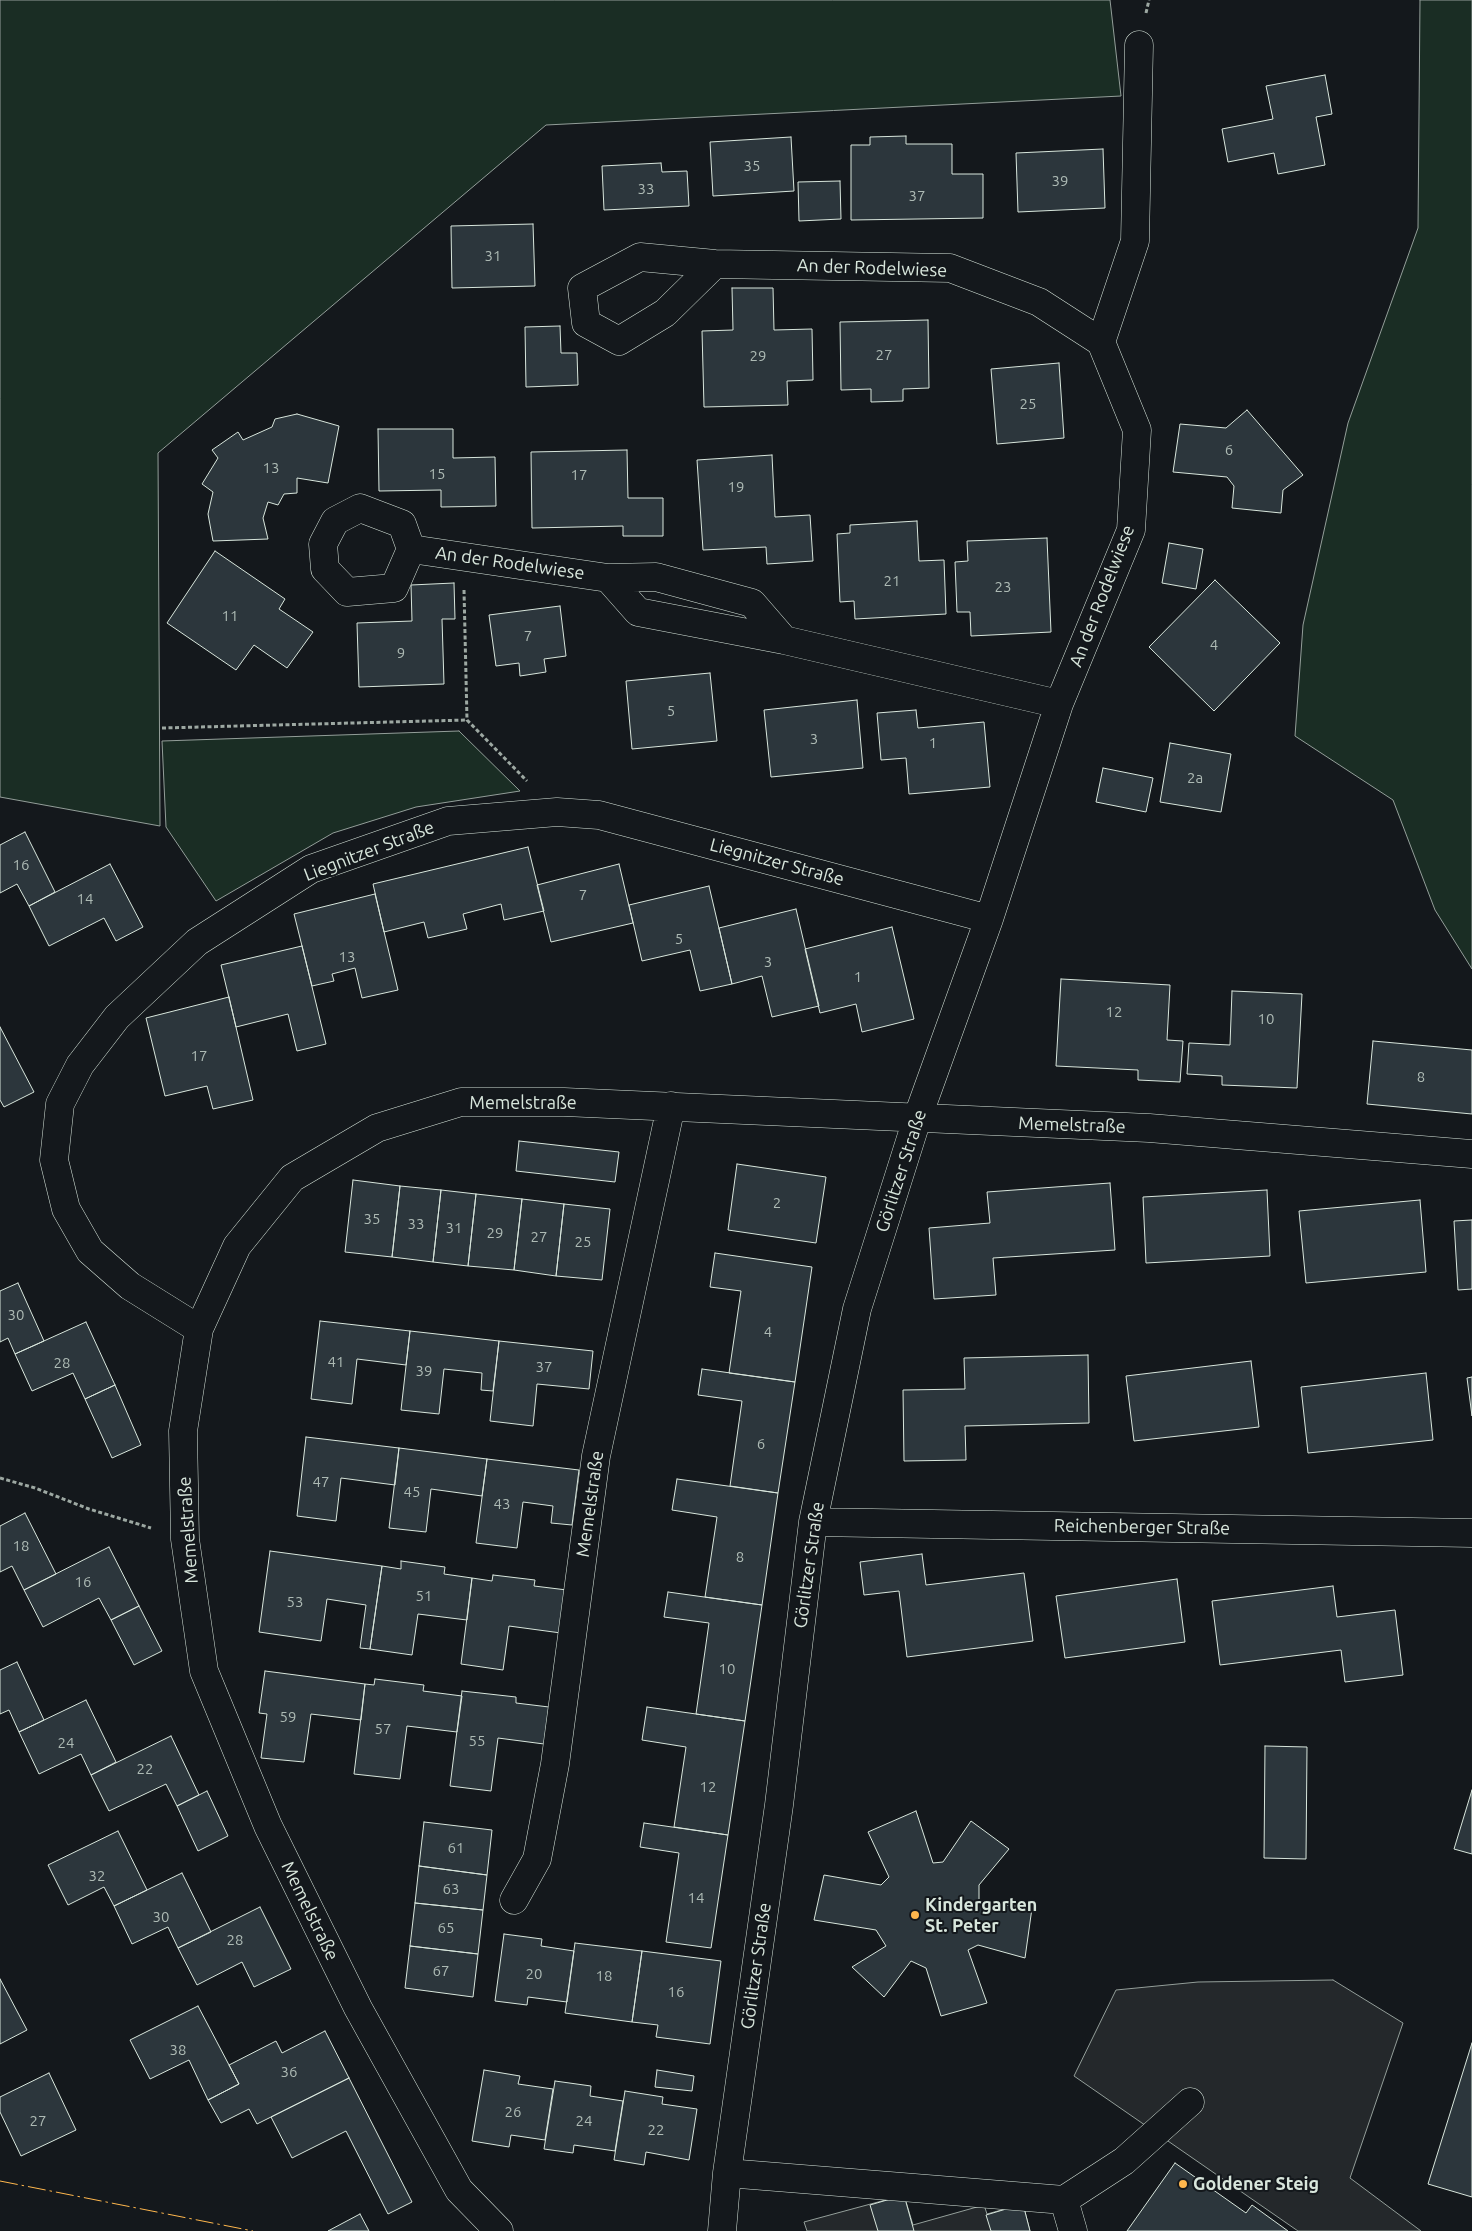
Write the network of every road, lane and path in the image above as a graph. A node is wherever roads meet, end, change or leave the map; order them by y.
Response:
1 (1139, 45) dead end
2 (715, 264) dead end
3 (1101, 342) junction
4 (411, 549) dead end
5 (463, 556) junction
6 (608, 578) junction
7 (784, 640) junction
8 (1060, 704) junction
9 (467, 720) junction
10 (162, 728) dead end
11 (557, 812) junction
12 (989, 919) junction
13 (671, 1106) junction
14 (918, 1119) junction
15 (1472, 1154) edge
16 (199, 1329) junction
17 (0, 1478) edge
18 (813, 1522) junction
19 (1472, 1533) edge
20 (185, 1539) junction
21 (514, 1900) dead end
22 (1190, 2102) dead end
23 (727, 2173) junction
24 (1064, 2200) junction
25 (499, 2231) edge
26 (722, 2231) edge
27 (1073, 2231) edge

1 - 3 street
2 - 3 street, An der Rodelwiese
3 - 8 street, An der Rodelwiese
4 - 5 street, An der Rodelwiese
5 - 6 street, An der Rodelwiese
5 - 9 path
6 - 7 street, An der Rodelwiese
6 - 7 street, An der Rodelwiese
7 - 8 street, An der Rodelwiese
8 - 12 street, An der Rodelwiese
9 - 10 path
9 - 11 path
11 - 12 street, Liegnitzer Straße
11 - 16 street, Liegnitzer Straße
12 - 14 street, Görlitzer Straße
13 - 14 street, Memelstraße
13 - 16 street, Memelstraße
13 - 21 street, Memelstraße
14 - 15 street, Memelstraße
14 - 18 street, Görlitzer Straße
16 - 20 street, Memelstraße
17 - 20 path
18 - 19 street, Reichenberger Straße
18 - 23 street, Görlitzer Straße
20 - 25 street, Memelstraße
22 - 24 street
23 - 24 street
23 - 26 street, Görlitzer Straße
24 - 27 street

